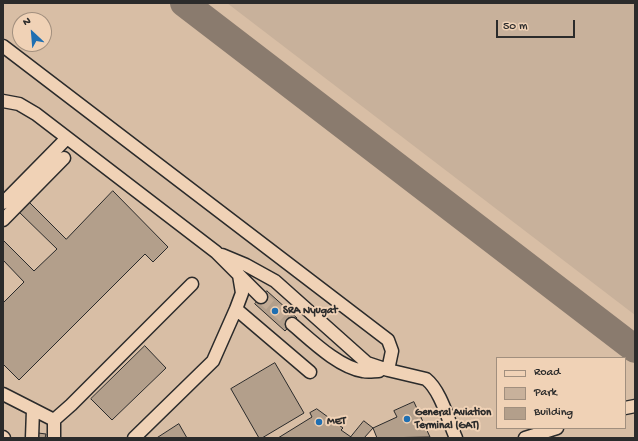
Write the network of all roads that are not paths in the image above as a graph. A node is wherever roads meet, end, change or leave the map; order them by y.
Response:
1 (3, 46) edge
2 (3, 101) edge
3 (67, 138) junction
4 (64, 158) dead end
5 (3, 202) edge
6 (3, 220) edge
7 (216, 252) junction
8 (239, 275) junction
9 (192, 284) dead end
10 (261, 297) tunnel mouth
11 (236, 310) junction
12 (310, 312) junction
13 (292, 324) tunnel mouth
14 (308, 337) junction
15 (343, 342) junction
16 (388, 370) junction
17 (310, 372) dead end
18 (3, 394) edge
19 (33, 410) junction
20 (54, 420) junction
21 (554, 429) edge
22 (32, 438) edge
23 (54, 438) edge
24 (134, 438) edge
25 (456, 438) edge
26 (526, 438) edge

1 - 16 lane
2 - 3 lane
3 - 5 lane
3 - 7 lane
4 - 6 lane
7 - 8 lane
7 - 12 lane
8 - 10 lane
8 - 11 lane
9 - 20 lane
11 - 17 lane
11 - 24 lane
12 - 14 lane
12 - 15 lane
13 - 14 lane
14 - 15 lane
14 - 16 lane
15 - 16 lane
16 - 25 lane
18 - 19 lane
19 - 20 lane
19 - 22 lane
20 - 23 lane
21 - 26 lane

